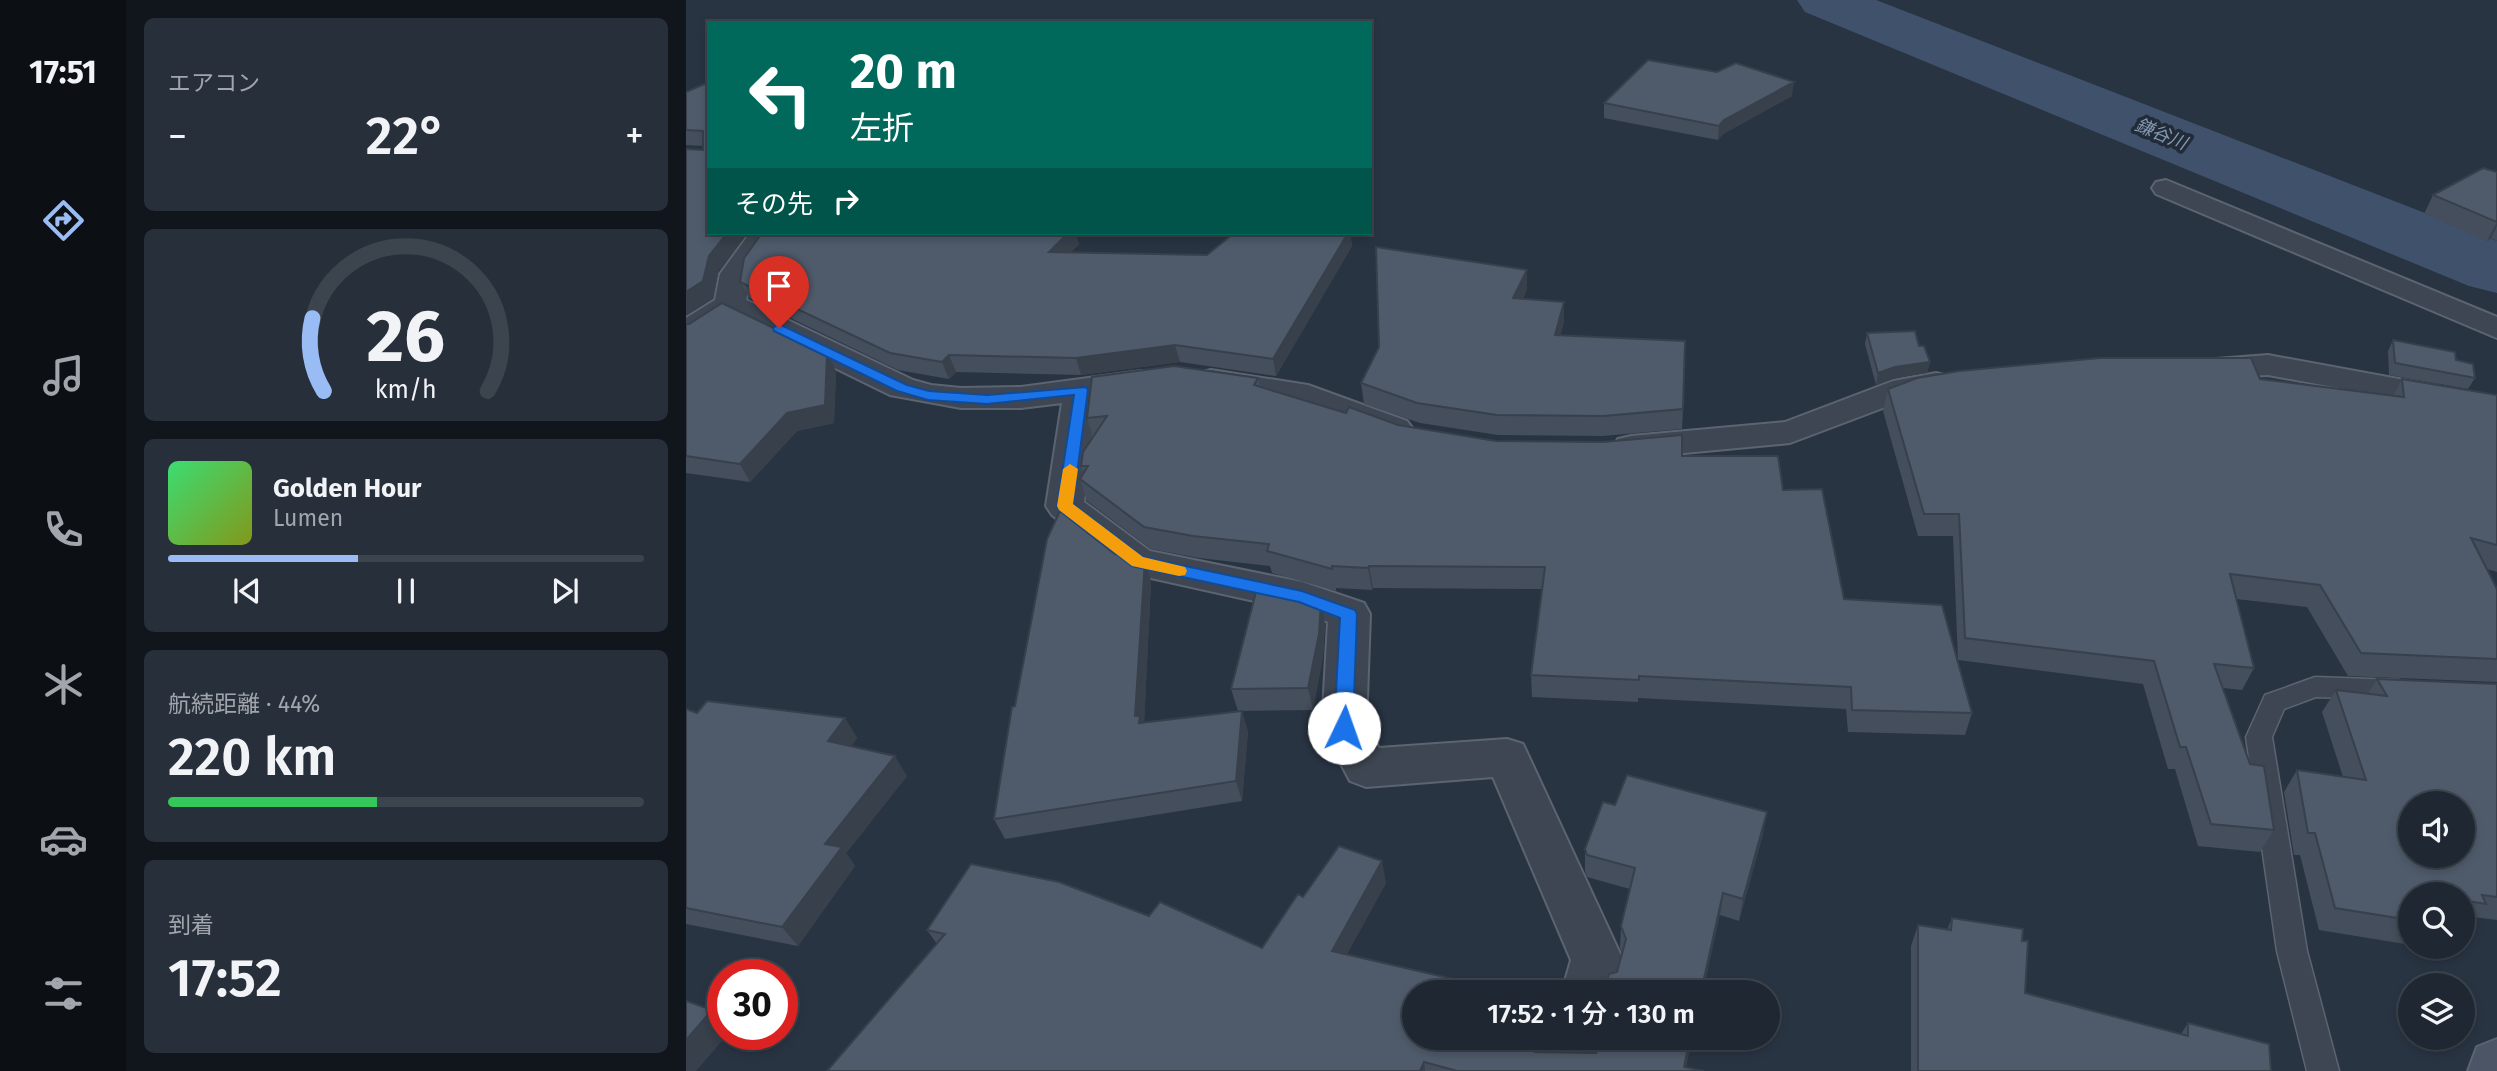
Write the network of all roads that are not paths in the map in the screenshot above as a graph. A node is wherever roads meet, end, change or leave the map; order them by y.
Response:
1 (2166, 188) dead end
2 (764, 235) edge
3 (730, 304) junction
4 (2497, 328) edge
5 (686, 332) edge
6 (2167, 368) edge
7 (1968, 378) edge
8 (1081, 390) junction
9 (2497, 407) edge
10 (1425, 438) edge
11 (1603, 450) edge
12 (2419, 691) edge
13 (1591, 980) edge
14 (1572, 1050) edge
15 (1566, 1071) edge
16 (2323, 1071) edge

1 - 4 street
2 - 3 street
3 - 5 street
3 - 8 street
6 - 9 street
7 - 11 street
8 - 10 street
8 - 13 street
12 - 16 lane
14 - 15 street

